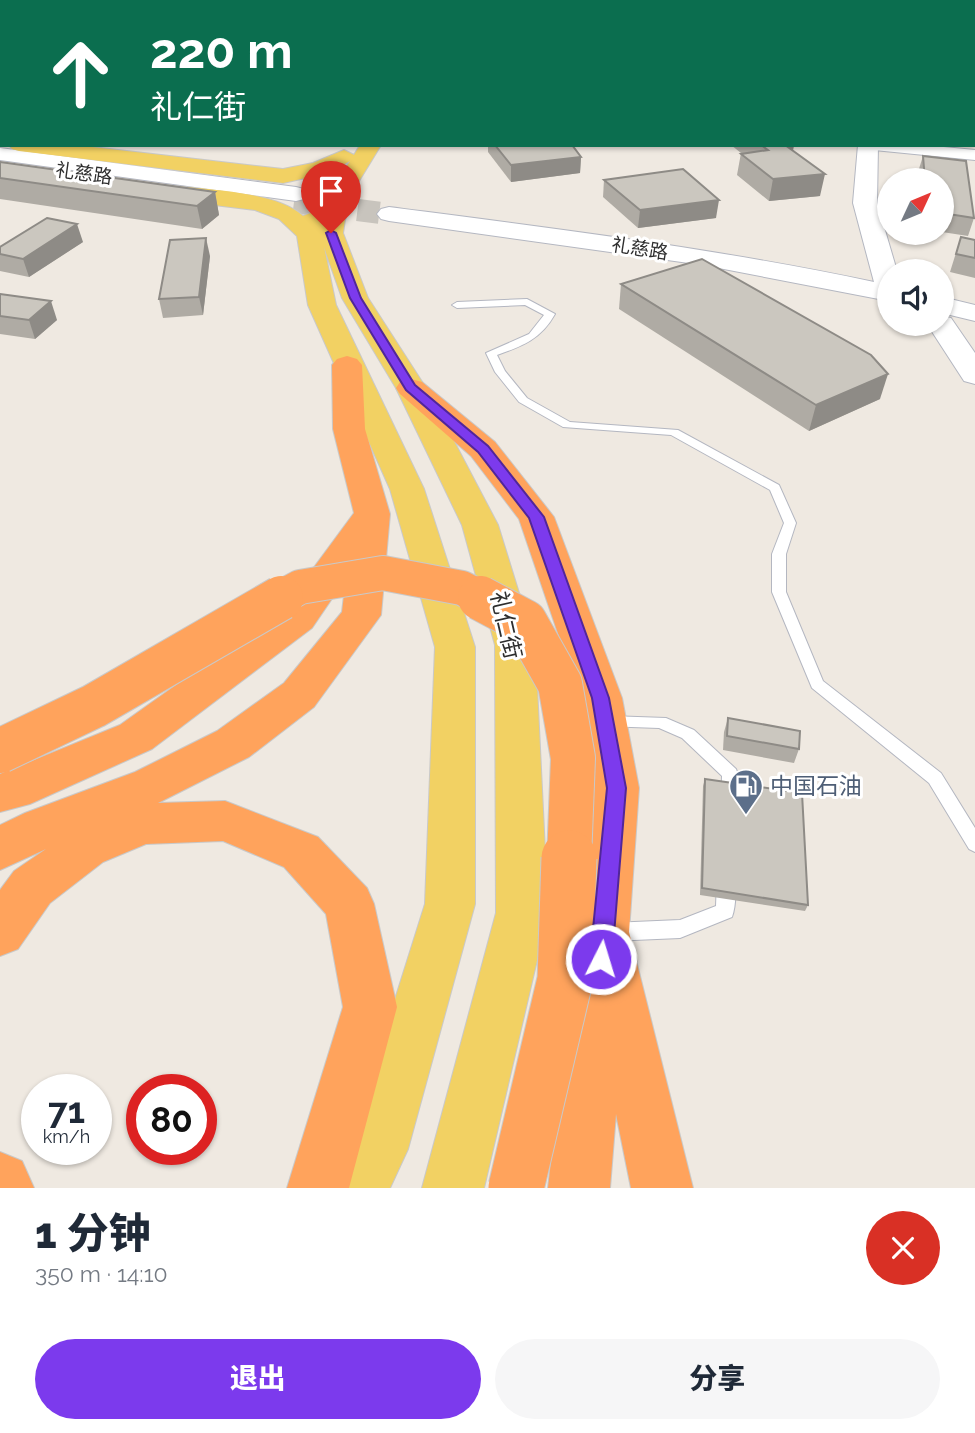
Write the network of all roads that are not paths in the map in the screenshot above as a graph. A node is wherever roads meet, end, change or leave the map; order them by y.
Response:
1 (36, 147) edge
2 (868, 147) edge
3 (894, 147) edge
4 (355, 149) edge
5 (0, 153) edge
6 (975, 155) edge
7 (0, 162) edge
8 (0, 170) edge
9 (299, 210) junction
10 (389, 210) tunnel mouth
11 (881, 259) edge
12 (877, 285) edge
13 (954, 297) edge
14 (975, 301) edge
15 (457, 305) dead end
16 (954, 308) edge
17 (975, 313) edge
18 (949, 336) edge
19 (347, 365) junction
20 (975, 375) edge
21 (411, 388) junction
22 (372, 514) junction
23 (605, 722) junction
24 (0, 751) edge
25 (0, 793) edge
26 (728, 815) edge
27 (975, 844) edge
28 (0, 849) edge
29 (727, 856) edge
30 (0, 932) edge
31 (603, 932) junction
32 (0, 1183) edge
33 (3, 1188) edge
34 (318, 1188) edge
35 (356, 1188) edge
36 (453, 1188) edge
37 (516, 1188) edge
38 (579, 1188) edge
39 (662, 1188) edge

1 - 4 main road
2 - 11 main road
3 - 6 street
4 - 9 main road
4 - 21 main road, 礼仁街
5 - 9 main road, 礼慈路
7 - 9 main road, 礼慈路
8 - 9 main road
9 - 19 main road
10 - 12 main road, 礼慈路
13 - 14 main road
15 - 27 lane
16 - 17 main road
18 - 20 main road
19 - 22 highway
19 - 35 main road
21 - 23 highway
21 - 36 main road, 礼仁街
22 - 25 highway
22 - 28 highway
23 - 26 lane
23 - 31 highway
24 - 37 highway, bridge
29 - 31 lane
30 - 34 highway
31 - 38 highway
31 - 39 highway
32 - 33 highway

